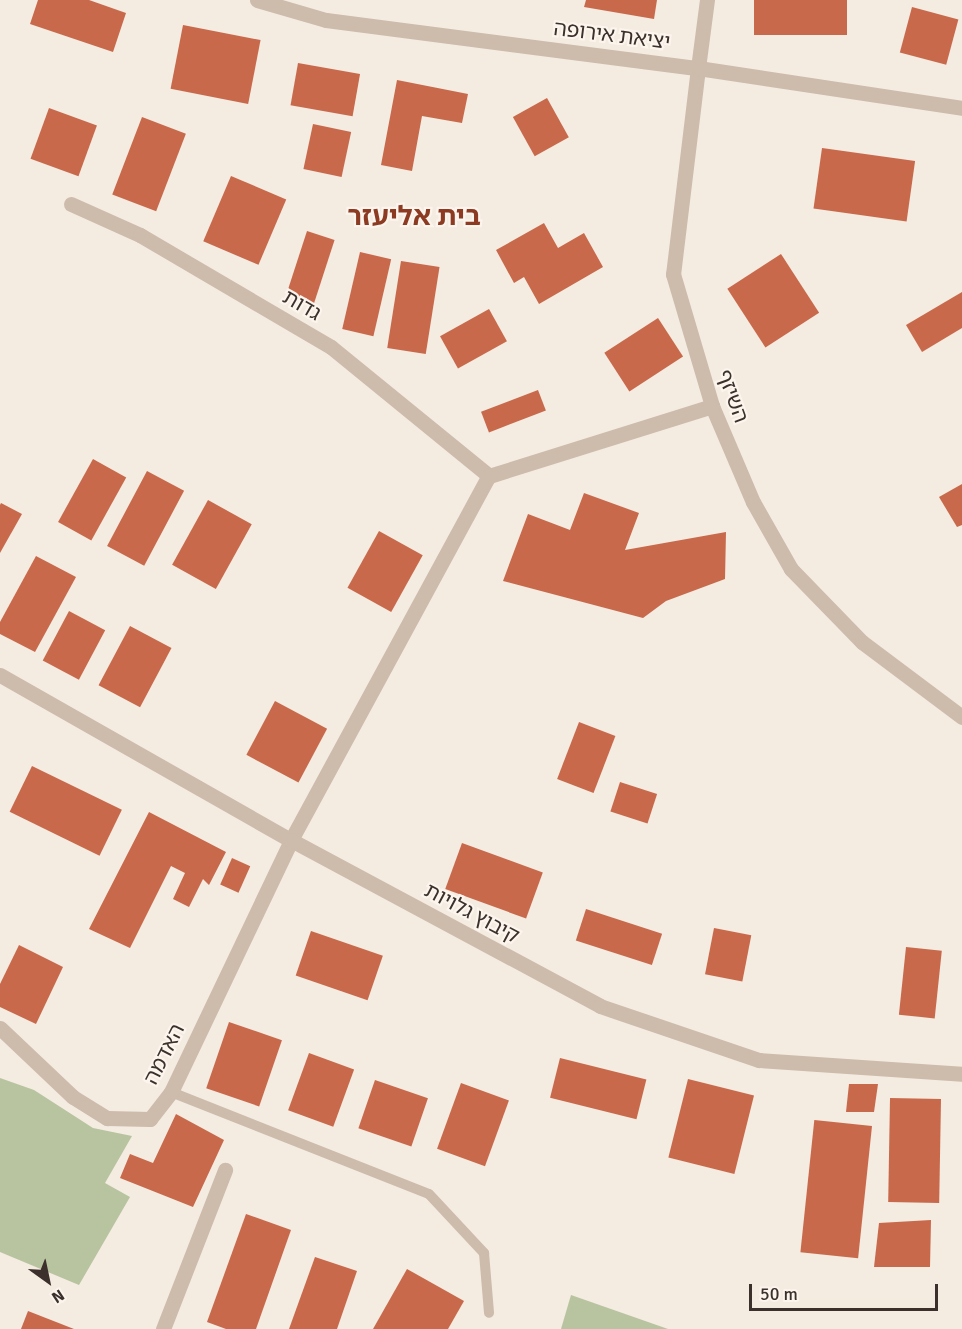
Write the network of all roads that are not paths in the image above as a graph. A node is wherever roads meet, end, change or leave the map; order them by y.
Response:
1 (257, 0) edge
2 (707, 0) edge
3 (698, 68) junction
4 (962, 108) edge
5 (71, 204) dead end
6 (712, 406) junction
7 (489, 476) junction
8 (0, 675) edge
9 (962, 717) edge
10 (291, 840) junction
11 (0, 1028) edge
12 (962, 1074) edge
13 (171, 1092) junction
14 (225, 1170) dead end
15 (489, 1312) dead end
16 (163, 1329) edge

1 - 3 street, יציאת אירופה
2 - 3 street, השיזף
3 - 4 street, יציאת אירופה
3 - 6 street, השיזף
5 - 7 street, גדות
6 - 7 street
6 - 9 street, השיזף
7 - 10 street, האדמה
8 - 10 street, קיבוץ גלויות
10 - 12 street, קיבוץ גלויות
10 - 13 street, האדמה
11 - 13 street, האדמה
13 - 15 lane
14 - 16 street

